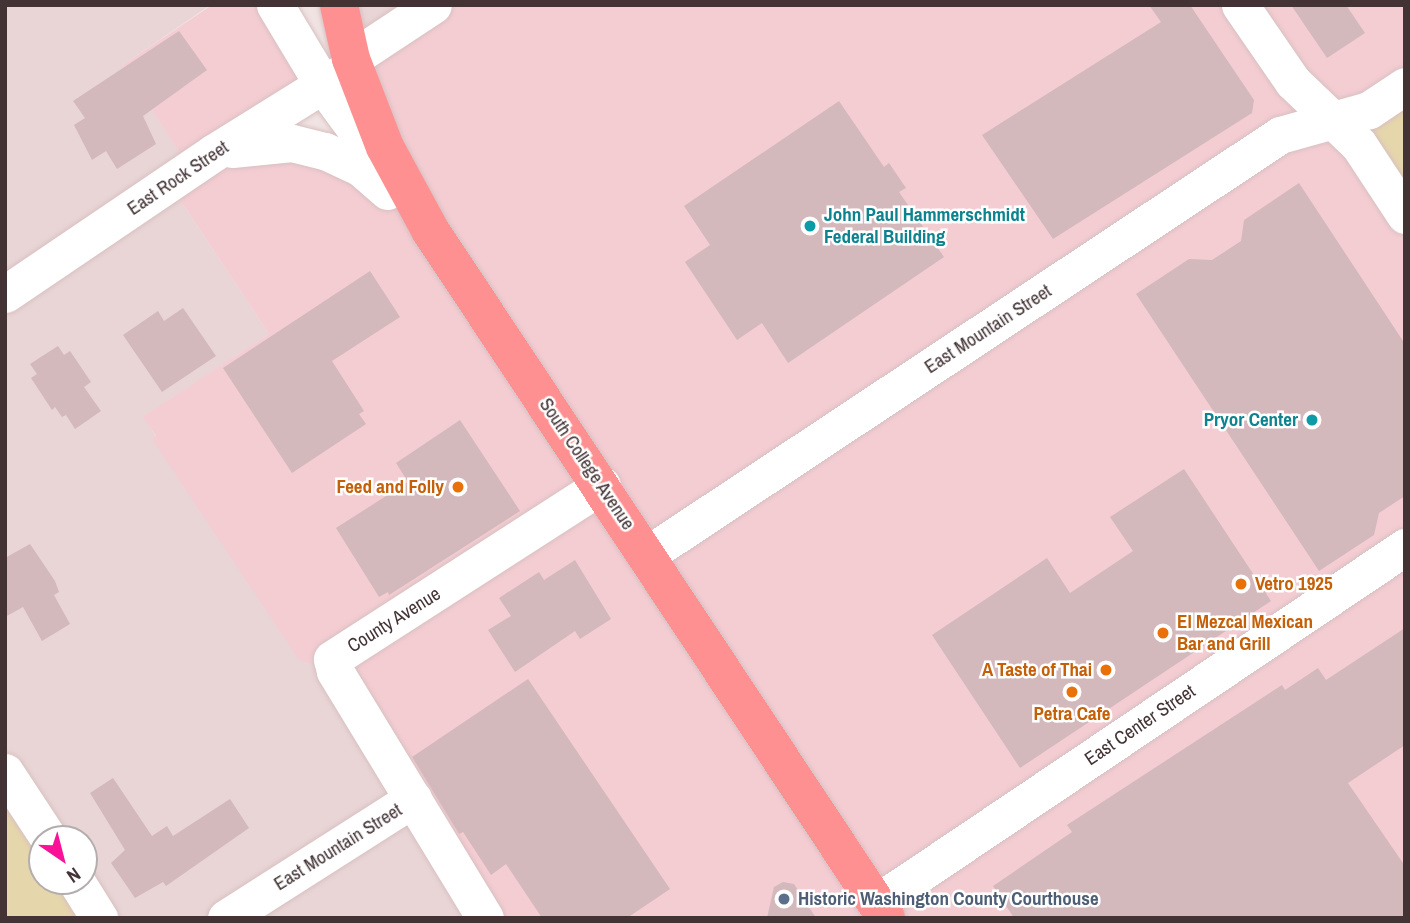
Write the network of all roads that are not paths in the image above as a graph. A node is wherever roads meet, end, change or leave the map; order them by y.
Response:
1 (275, 5) edge
2 (339, 5) edge
3 (433, 5) edge
4 (1240, 5) edge
5 (342, 70) junction
6 (1405, 86) edge
7 (1335, 121) junction
8 (214, 153) junction
9 (1405, 215) edge
10 (430, 230) junction
11 (5, 294) edge
12 (602, 485) junction
13 (1405, 547) edge
14 (648, 554) junction
15 (5, 772) edge
16 (413, 799) junction
17 (39, 825) edge
18 (85, 895) edge
19 (881, 910) edge
20 (99, 918) edge
21 (226, 918) edge
22 (485, 918) edge

1 - 5 street
2 - 5 main road, South College Avenue
3 - 5 street, East Rock Street
4 - 7 street
5 - 8 street, East Rock Street
5 - 10 main road, South College Avenue
6 - 7 street, East Mountain Street
7 - 9 street
7 - 14 street, East Mountain Street
8 - 10 street
8 - 11 street, East Rock Street
10 - 12 main road, South College Avenue
12 - 14 main road, South College Avenue
12 - 16 street, County Avenue
13 - 19 street, East Center Street
14 - 19 main road, South College Avenue
15 - 17 street
16 - 21 street, East Mountain Street
16 - 22 street, County Avenue
18 - 20 street

